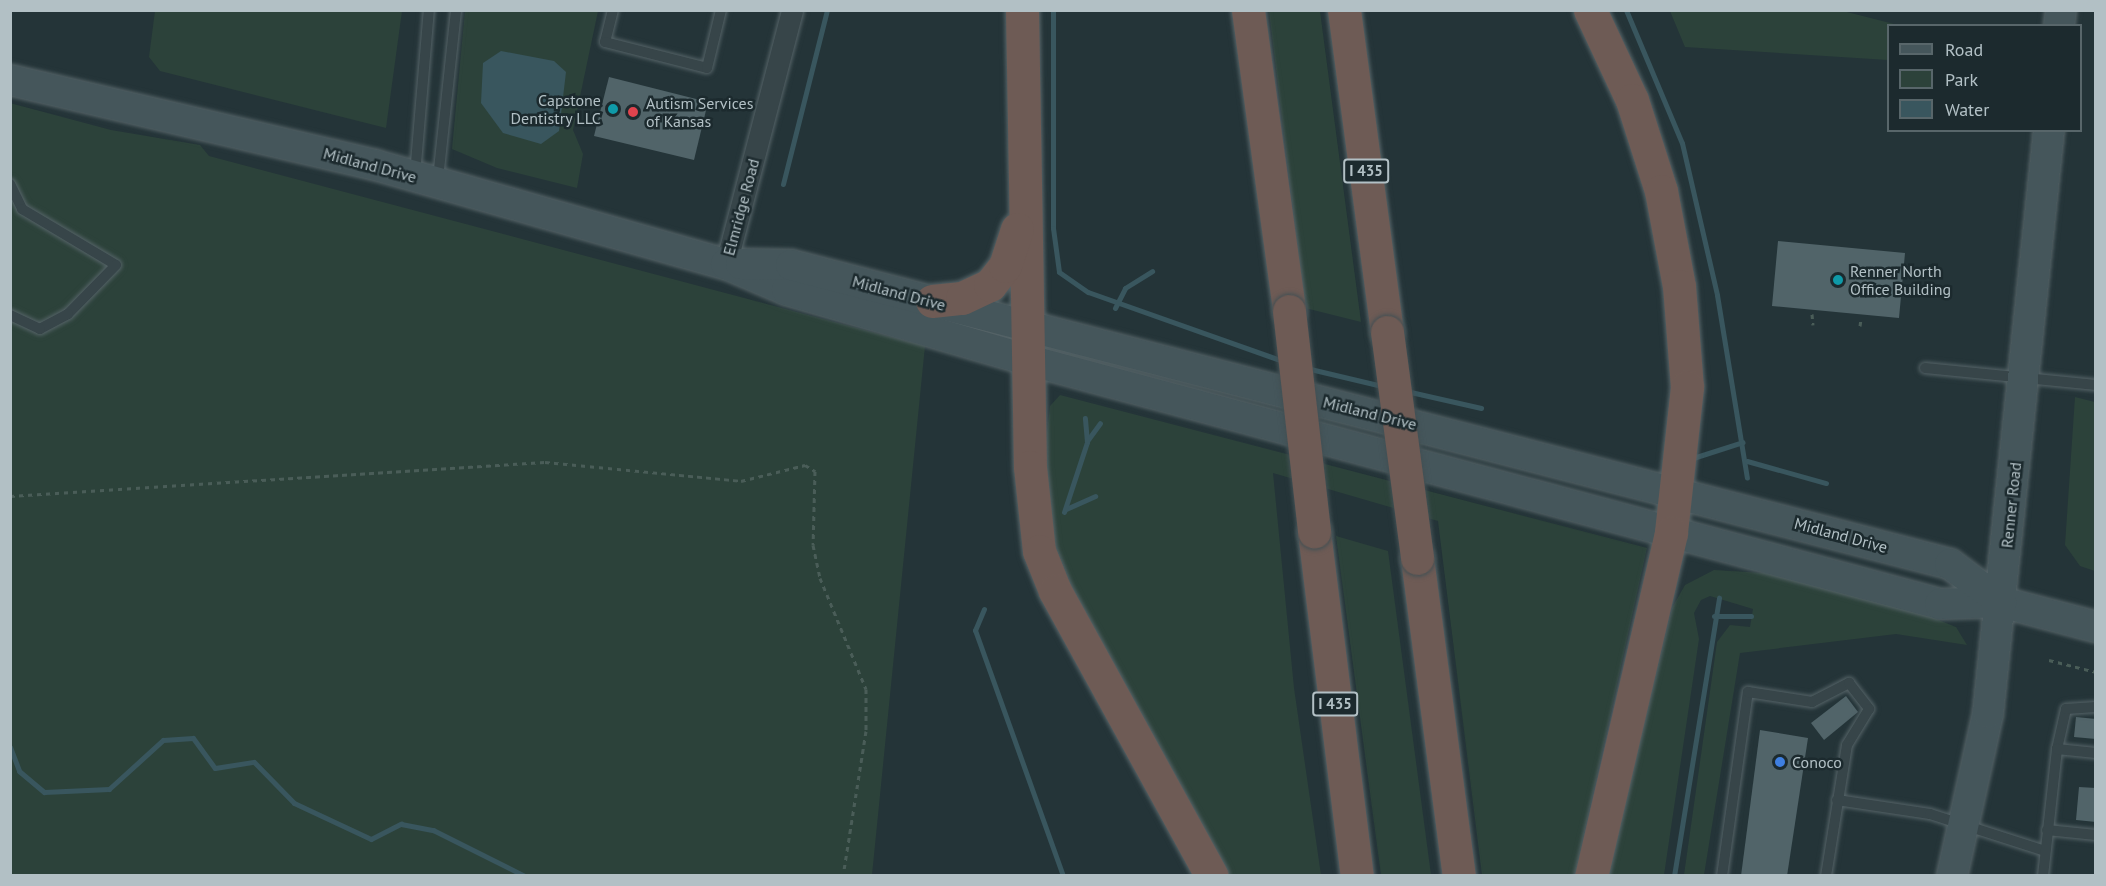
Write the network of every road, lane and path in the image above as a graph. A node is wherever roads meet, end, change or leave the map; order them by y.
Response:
1 (429, 10) edge
2 (456, 10) edge
3 (613, 10) edge
4 (721, 10) edge
5 (792, 10) edge
6 (1022, 10) edge
7 (1248, 10) edge
8 (1344, 10) edge
9 (1590, 10) edge
10 (11, 83) edge
11 (2049, 132) edge
12 (426, 179) junction
13 (10, 184) edge
14 (1022, 210) junction
15 (726, 264) junction
16 (932, 301) junction
17 (1812, 314) dead end
18 (10, 315) edge
19 (1861, 319) dead end
20 (1813, 325) dead end
21 (1028, 326) junction
22 (1860, 326) dead end
23 (1028, 360) junction
24 (1925, 368) dead end
25 (2024, 377) junction
26 (2096, 385) edge
27 (1678, 492) junction
28 (10, 496) edge
29 (1671, 533) junction
30 (2001, 602) junction
31 (2096, 627) edge
32 (2049, 660) dead end
33 (2096, 672) edge
34 (2096, 707) edge
35 (2057, 749) junction
36 (2096, 753) edge
37 (1837, 800) junction
38 (1966, 827) junction
39 (2047, 830) junction
40 (2094, 834) edge
41 (2045, 851) junction
42 (843, 876) edge
43 (1212, 876) edge
44 (1357, 876) edge
45 (1459, 876) edge
46 (1591, 876) edge
47 (1722, 876) edge
48 (1826, 876) edge
49 (1952, 876) edge
50 (2043, 876) edge

1 - 12 lane
2 - 12 lane
3 - 4 lane
5 - 15 street, Elmridge Road
6 - 14 highway
7 - 44 highway, I 435, bridge
8 - 45 highway, I 435, bridge
9 - 27 highway
10 - 12 main road, Midland Drive
11 - 25 main road, Renner Road
12 - 15 main road, Midland Drive
13 - 18 lane
14 - 16 highway
14 - 21 highway
15 - 16 main road, Midland Drive
15 - 23 main road, Midland Drive
16 - 21 main road, Midland Drive
17 - 20 path
19 - 22 path
21 - 23 highway
21 - 27 main road, Midland Drive
23 - 29 main road, Midland Drive
23 - 43 highway
24 - 25 lane
25 - 26 lane
25 - 30 main road, Renner Road
27 - 29 highway
27 - 30 main road, Midland Drive
28 - 42 path
29 - 30 main road, Midland Drive
29 - 46 highway
30 - 31 main road, Midland Drive
30 - 38 main road, Renner Road
32 - 33 path
34 - 35 lane
35 - 36 lane
35 - 39 lane
37 - 38 lane
37 - 47 lane
37 - 48 lane
38 - 41 lane
38 - 49 main road, Renner Road
39 - 40 lane
39 - 41 lane
41 - 50 lane

